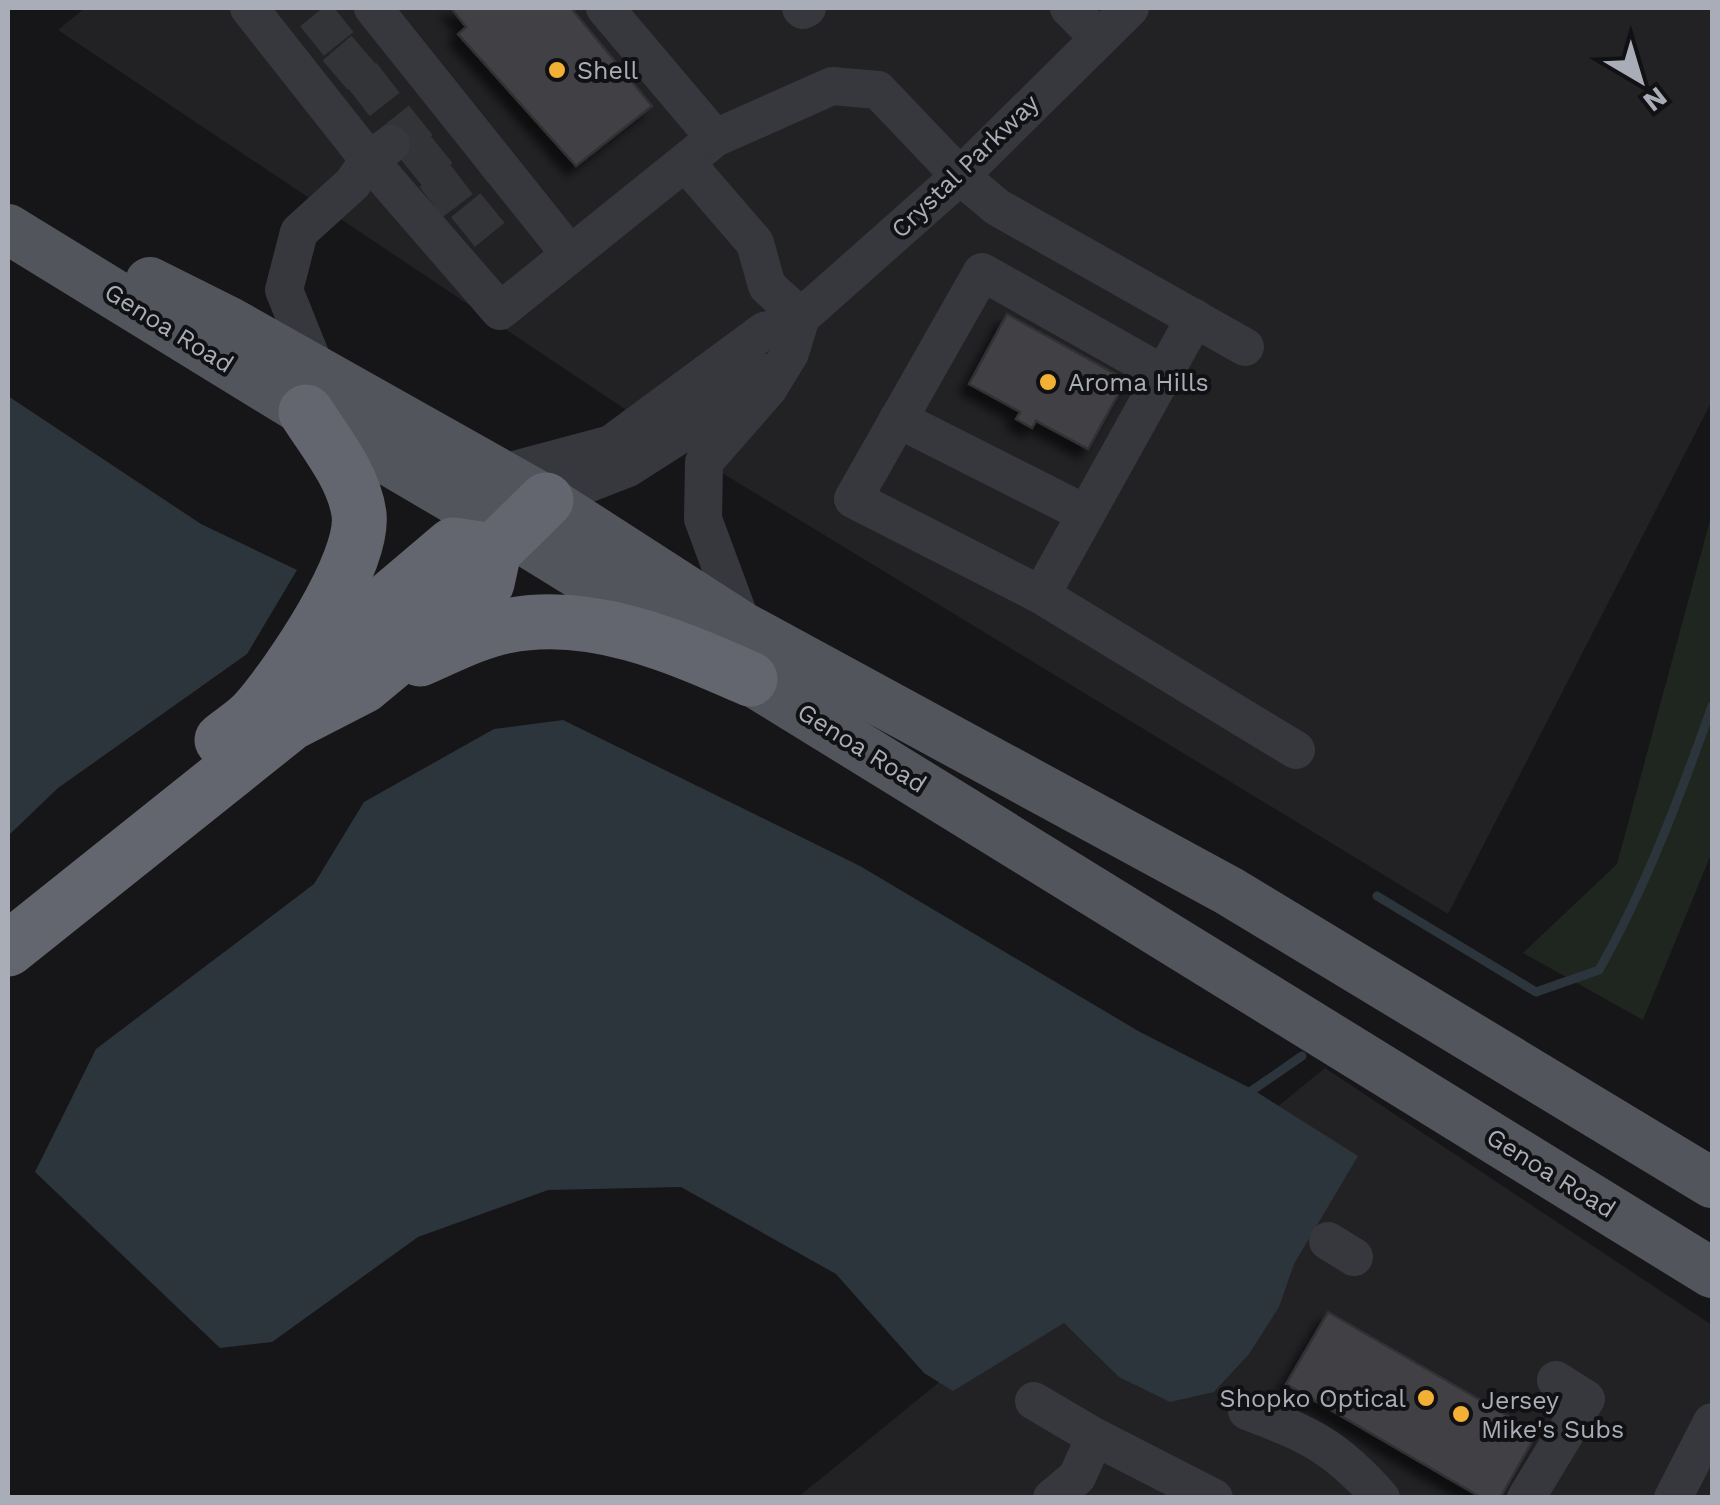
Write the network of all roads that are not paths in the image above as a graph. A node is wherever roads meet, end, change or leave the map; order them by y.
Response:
1 (248, 8) edge
2 (605, 8) edge
3 (1070, 8) edge
4 (1130, 8) edge
5 (380, 24) edge
6 (1098, 38) junction
7 (715, 138) junction
8 (686, 163) junction
9 (960, 176) junction
10 (402, 180) junction
11 (8, 209) edge
12 (8, 229) edge
13 (568, 253) junction
14 (1194, 318) junction
15 (800, 320) junction
16 (1246, 346) dead end
17 (1164, 374) junction
18 (312, 392) junction
19 (898, 419) junction
20 (499, 474) junction
21 (1086, 514) junction
22 (517, 528) junction
23 (1041, 596) junction
24 (747, 653) junction
25 (363, 686) junction
26 (256, 713) junction
27 (1296, 750) dead end
28 (182, 809) junction
29 (8, 912) edge
30 (8, 949) edge
31 (8, 994) edge
32 (1712, 1182) edge
33 (1712, 1272) edge
34 (1571, 1390) dead end
35 (1034, 1401) dead end
36 (1247, 1411) dead end
37 (1712, 1422) edge
38 (1095, 1437) junction
39 (1052, 1498) edge
40 (1214, 1498) edge
41 (1381, 1498) edge
42 (1526, 1498) edge
43 (1672, 1498) edge

1 - 10 street
2 - 7 street
3 - 6 street
4 - 6 street, Crystal Parkway
5 - 13 street
6 - 9 street, Crystal Parkway
7 - 8 street
7 - 9 street
8 - 13 street
8 - 15 street
9 - 14 street
9 - 15 street, Crystal Parkway
10 - 13 street
10 - 18 street
11 - 18 main road, Genoa Road
12 - 18 main road, Genoa Road
14 - 16 street
14 - 17 street
15 - 20 street, Crystal Parkway
15 - 22 street
15 - 24 street, Crystal Parkway
17 - 19 street
17 - 21 street
18 - 20 main road, Genoa Road
18 - 22 main road, Genoa Road
18 - 26 highway
19 - 21 street
19 - 23 street
20 - 22 main road, Genoa Road
21 - 23 street
22 - 24 main road, Genoa Road
22 - 25 highway
22 - 26 highway
23 - 27 street
24 - 25 highway
24 - 32 main road, Genoa Road
24 - 33 main road, Genoa Road
25 - 28 highway
26 - 29 highway
28 - 30 highway
28 - 31 highway
34 - 42 street
35 - 38 street
36 - 41 street
37 - 43 street
38 - 39 street
38 - 40 street

